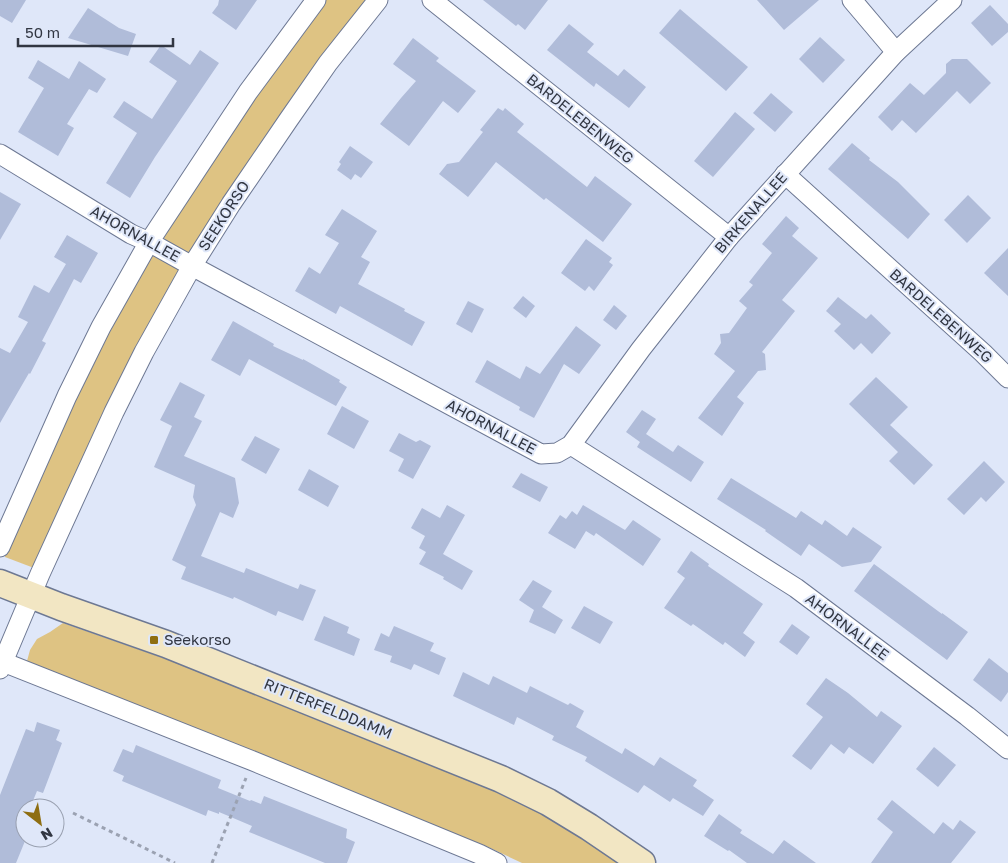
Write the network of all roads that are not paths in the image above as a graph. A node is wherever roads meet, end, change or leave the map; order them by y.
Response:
1 (316, 0) edge
2 (378, 0) edge
3 (432, 0) edge
4 (852, 0) edge
5 (952, 0) edge
6 (896, 52) junction
7 (0, 154) edge
8 (785, 174) junction
9 (729, 237) junction
10 (149, 242) junction
11 (192, 266) junction
12 (1008, 378) edge
13 (571, 445) junction
14 (0, 547) edge
15 (0, 583) edge
16 (31, 595) junction
17 (1, 665) edge
18 (1008, 749) edge
19 (476, 858) edge
20 (497, 863) edge
21 (642, 863) edge

1 - 10 street
2 - 11 street, SEEKORSO
3 - 9 street, BARDELEBENWEG
4 - 6 street
5 - 6 street, BIRKENALLEE
6 - 8 street, BIRKENALLEE
7 - 10 street, AHORNALLEE
8 - 9 street, BIRKENALLEE
8 - 12 street, BARDELEBENWEG
9 - 13 street, BIRKENALLEE
10 - 11 street, AHORNALLEE
10 - 14 street
11 - 13 street, AHORNALLEE
11 - 16 street, SEEKORSO
13 - 18 street, AHORNALLEE
15 - 16 main road, RITTERFELDDAMM
16 - 17 street, SEEKORSO
16 - 21 main road, RITTERFELDDAMM
17 - 19 street
19 - 20 street

